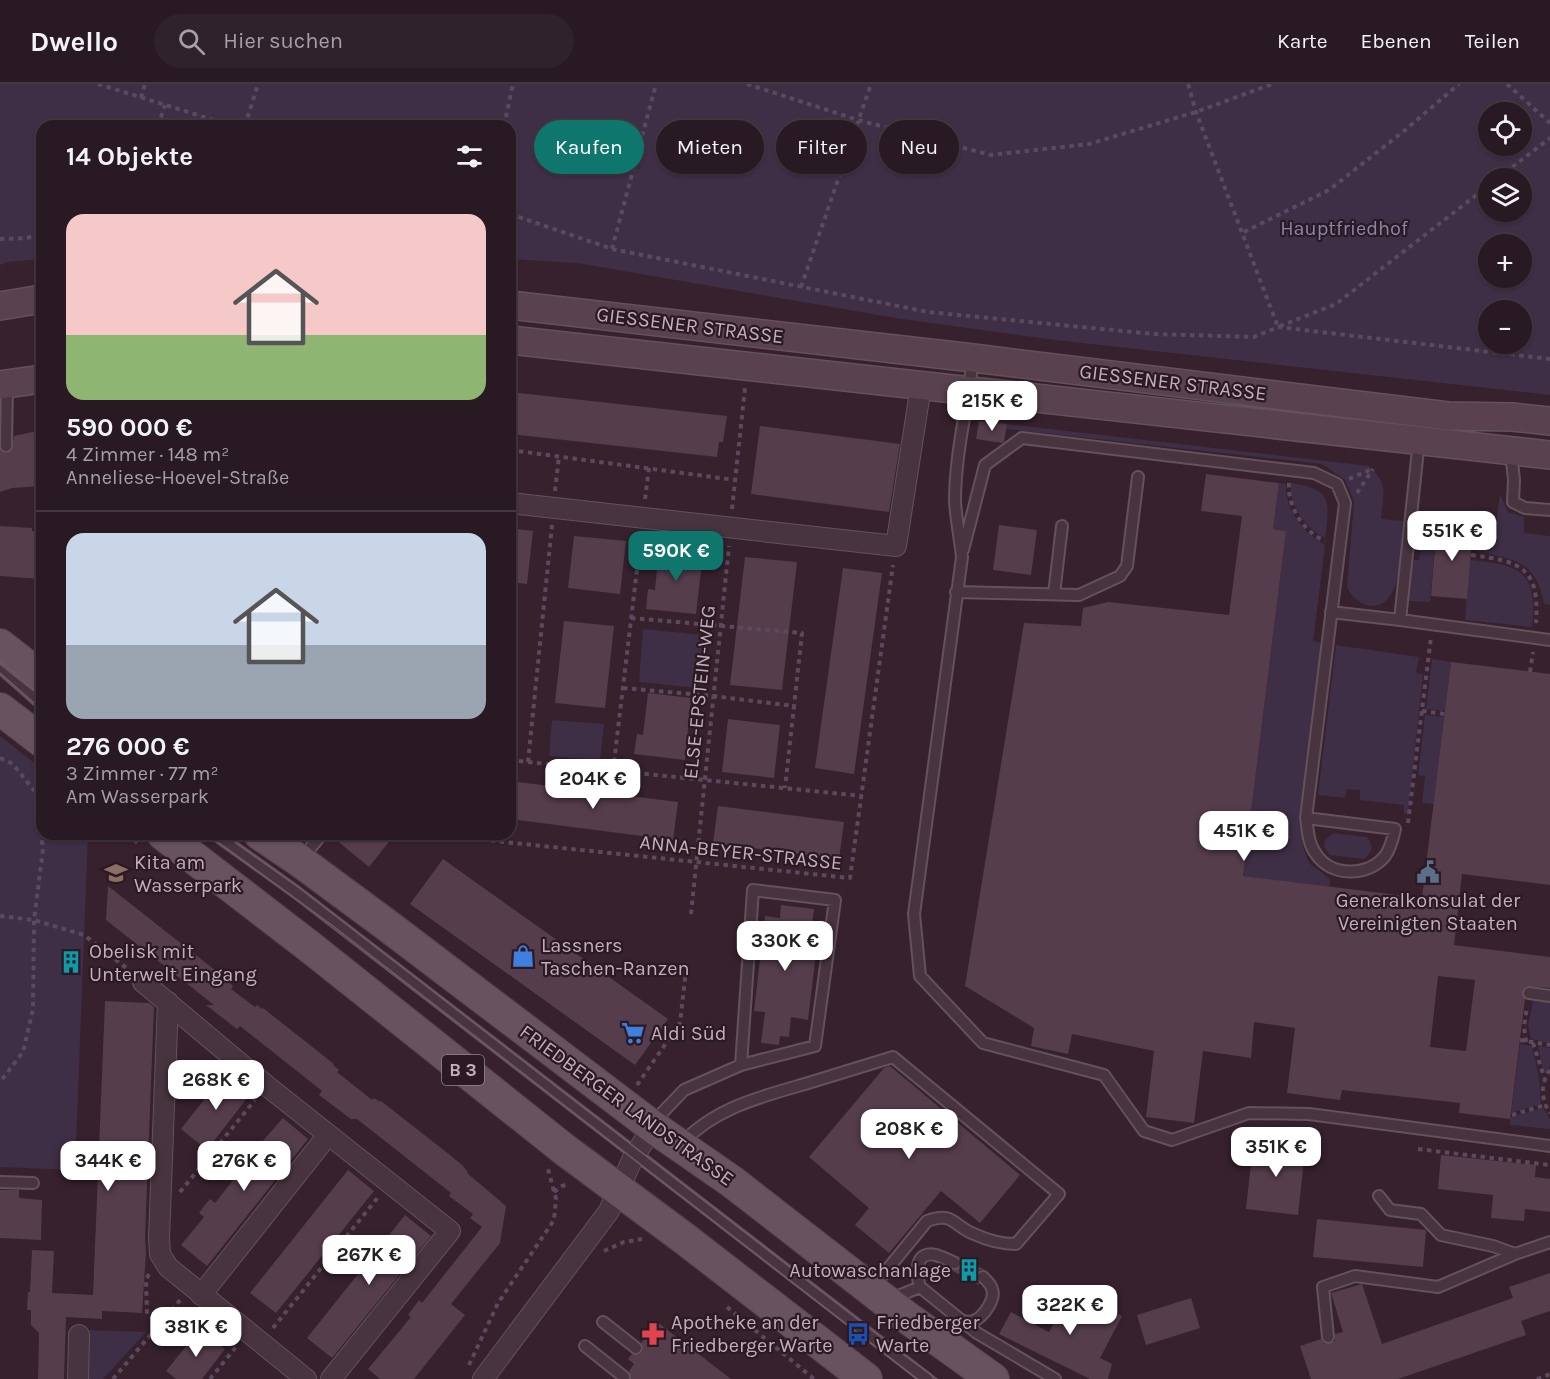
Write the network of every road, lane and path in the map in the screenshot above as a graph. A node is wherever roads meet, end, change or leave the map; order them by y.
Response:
1 (98, 84) edge
2 (145, 84) edge
3 (258, 84) edge
4 (513, 84) edge
5 (656, 84) edge
6 (747, 84) edge
7 (871, 84) edge
8 (1188, 84) edge
9 (1272, 84) edge
10 (1459, 84) edge
11 (1507, 84) edge
12 (141, 98) junction
13 (165, 105) junction
14 (1196, 112) junction
15 (160, 120) edge
16 (214, 120) edge
17 (247, 120) edge
18 (505, 120) edge
19 (858, 120) joint
20 (867, 122) edge
21 (1550, 123) edge
22 (1550, 138) edge
23 (1511, 168) edge
24 (840, 174) edge
25 (1478, 194) edge
26 (516, 216) edge
27 (1244, 232) junction
28 (36, 236) edge
29 (0, 239) edge
30 (612, 249) junction
31 (801, 287) junction
32 (36, 300) edge
33 (516, 305) edge
34 (0, 306) edge
35 (1278, 327) junction
36 (516, 341) edge
37 (973, 358) junction
38 (1550, 359) edge
39 (747, 366) junction
40 (36, 380) edge
41 (3, 384) edge
42 (921, 386) junction
43 (969, 391) junction
44 (1550, 421) edge
45 (1421, 427) junction
46 (6, 446) dead end
47 (516, 451) edge
48 (1511, 451) junction
49 (1550, 455) edge
50 (559, 456) junction
51 (649, 468) junction
52 (1138, 477) dead end
53 (1290, 479) dead end
54 (736, 480) junction
55 (1337, 484) junction
56 (1345, 503) junction
57 (516, 504) edge
58 (554, 508) junction
59 (1550, 510) edge
60 (643, 518) junction
61 (1062, 526) dead end
62 (731, 528) junction
63 (1330, 531) dead end
64 (896, 546) junction
65 (1471, 555) dead end
66 (962, 556) junction
67 (956, 592) junction
68 (1054, 594) junction
69 (1331, 612) junction
70 (631, 618) junction
71 (1400, 620) junction
72 (1432, 625) junction
73 (721, 627) junction
74 (1535, 638) junction
75 (1550, 640) edge
76 (0, 645) edge
77 (0, 667) edge
78 (1530, 672) dead end
79 (36, 673) edge
80 (623, 688) junction
81 (713, 696) junction
82 (36, 699) edge
83 (794, 706) junction
84 (0, 709) edge
85 (1422, 711) junction
86 (1445, 714) dead end
87 (36, 736) edge
88 (0, 758) edge
89 (516, 761) edge
90 (528, 762) junction
91 (613, 771) junction
92 (705, 780) junction
93 (785, 788) junction
94 (36, 793) edge
95 (862, 796) junction
96 (1306, 818) junction
97 (1406, 828) dead end
98 (42, 840) edge
99 (171, 840) edge
100 (223, 840) edge
101 (269, 840) edge
102 (317, 840) edge
103 (485, 840) edge
104 (300, 861) junction
105 (696, 862) junction
106 (691, 914) dead end
107 (0, 916) edge
108 (34, 920) junction
109 (686, 970) dead end
110 (143, 982) joint
111 (1529, 993) joint
112 (1550, 996) edge
113 (168, 1002) junction
114 (1520, 1041) dead end
115 (1526, 1042) junction
116 (1533, 1043) junction
117 (1550, 1045) edge
118 (741, 1065) junction
119 (1550, 1070) edge
120 (1545, 1081) junction
121 (0, 1082) edge
122 (267, 1086) junction
123 (633, 1090) dead end
124 (1545, 1105) junction
125 (1550, 1113) edge
126 (1512, 1115) dead end
127 (653, 1127) junction
128 (328, 1135) junction
129 (680, 1145) junction
130 (1550, 1146) edge
131 (1418, 1149) dead end
132 (635, 1154) junction
133 (546, 1163) dead end
134 (1550, 1165) edge
135 (0, 1182) edge
136 (33, 1183) dead end
137 (573, 1183) dead end
138 (389, 1184) junction
139 (619, 1190) junction
140 (554, 1192) junction
141 (1379, 1196) dead end
142 (160, 1218) junction
143 (1550, 1242) edge
144 (160, 1254) junction
145 (1515, 1254) junction
146 (955, 1263) dead end
147 (983, 1277) dead end
148 (920, 1287) junction
149 (196, 1291) junction
150 (878, 1296) junction
151 (724, 1304) dead end
152 (603, 1322) dead end
153 (963, 1322) junction
154 (160, 1323) junction
155 (79, 1335) dead end
156 (1328, 1337) dead end
157 (255, 1338) junction
158 (585, 1346) dead end
159 (636, 1348) dead end
160 (475, 1374) edge
161 (1550, 1374) edge
162 (624, 1377) dead end
163 (78, 1379) edge
164 (113, 1379) edge
165 (210, 1379) edge
166 (306, 1379) edge
167 (331, 1379) edge
168 (814, 1379) edge
169 (866, 1379) edge
170 (927, 1379) edge
171 (993, 1379) edge
172 (1055, 1379) edge
173 (1537, 1379) edge

1 - 12 path
2 - 12 path
3 - 17 path
4 - 18 path
5 - 30 path
6 - 19 path
7 - 19 path
8 - 14 path
9 - 14 path
10 - 27 path
11 - 21 path
12 - 13 path
13 - 15 path
13 - 16 path
14 - 20 path
14 - 27 path
22 - 23 path
24 - 31 path
25 - 35 path
26 - 30 path
27 - 35 path
28 - 29 path
30 - 31 path
31 - 35 path
32 - 34 main road
33 - 37 main road, GIESSENER STRASSE
35 - 38 path
36 - 39 main road, GIESSENER STRASSE
37 - 43 lane
37 - 45 main road, GIESSENER STRASSE
39 - 42 main road, GIESSENER STRASSE
39 - 54 path, ELSE-EPSTEIN-WEG
40 - 41 main road
41 - 46 lane
42 - 43 main road, GIESSENER STRASSE
42 - 64 street
43 - 45 main road, GIESSENER STRASSE
43 - 66 lane
44 - 45 main road, GIESSENER STRASSE
45 - 48 main road, GIESSENER STRASSE
45 - 71 lane
47 - 50 path
48 - 49 main road, GIESSENER STRASSE
48 - 59 lane
50 - 51 path
50 - 58 path
51 - 54 path
51 - 60 path
52 - 68 lane
53 - 63 path
54 - 62 path, ELSE-EPSTEIN-WEG
55 - 56 lane
55 - 56 path
55 - 66 lane
56 - 69 lane
57 - 58 street
58 - 60 street
58 - 90 path
60 - 62 street
60 - 70 path
61 - 68 lane
62 - 64 street
62 - 73 path, ELSE-EPSTEIN-WEG
64 - 95 path, ANNA-BEYER-STRASSE
65 - 74 path
66 - 67 lane
67 - 68 lane
67 - 130 lane
69 - 71 lane
69 - 96 lane
70 - 73 path
70 - 80 path
71 - 72 lane
72 - 74 lane
72 - 85 path
73 - 81 path, ELSE-EPSTEIN-WEG
73 - 83 path
74 - 75 lane
74 - 78 path
76 - 79 main road
77 - 82 lane
80 - 81 path
80 - 91 path
81 - 83 path
81 - 92 path, ELSE-EPSTEIN-WEG
83 - 93 path
84 - 87 main road
85 - 86 path
85 - 97 path
88 - 94 path
89 - 90 path
90 - 91 path
91 - 92 path
92 - 93 path
92 - 105 path, ELSE-EPSTEIN-WEG
93 - 95 path
95 - 105 path, ANNA-BEYER-STRASSE
96 - 96 lane
98 - 108 path
99 - 139 main road, B 3
100 - 132 lane, FRIEDBERGER LANDSTRASSE
101 - 104 main road, FRIEDBERGER LANDSTRASSE
102 - 104 lane
103 - 105 path, ANNA-BEYER-STRASSE
104 - 127 main road, FRIEDBERGER LANDSTRASSE
105 - 106 path, ELSE-EPSTEIN-WEG
107 - 108 path
108 - 110 path
108 - 121 path
109 - 123 path
110 - 113 street
111 - 112 lane
111 - 115 path
113 - 122 street
113 - 142 street
114 - 115 path
115 - 116 path
116 - 117 path
116 - 120 path
118 - 118 lane
118 - 127 lane
119 - 120 path
120 - 124 path
122 - 128 street
122 - 142 path
124 - 125 path
124 - 126 path
127 - 129 main road, FRIEDBERGER LANDSTRASSE
127 - 132 street
128 - 138 street
128 - 149 street
129 - 150 main road, FRIEDBERGER LANDSTRASSE
129 - 150 lane
131 - 134 path
132 - 139 street
132 - 170 lane, FRIEDBERGER LANDSTRASSE
133 - 140 path
135 - 136 lane
137 - 140 path
138 - 157 path
138 - 167 street
139 - 160 street
139 - 169 main road, B 3
140 - 160 path
141 - 145 lane
142 - 144 street
143 - 145 lane
144 - 149 street
144 - 154 path
145 - 156 lane
146 - 148 lane
147 - 153 lane
148 - 150 lane
148 - 153 lane
149 - 154 path
149 - 157 street
150 - 171 main road, FRIEDBERGER LANDSTRASSE
151 - 168 path
152 - 159 lane
153 - 172 lane
154 - 164 path
155 - 163 street
157 - 165 path
157 - 166 street
158 - 162 lane
161 - 173 path

